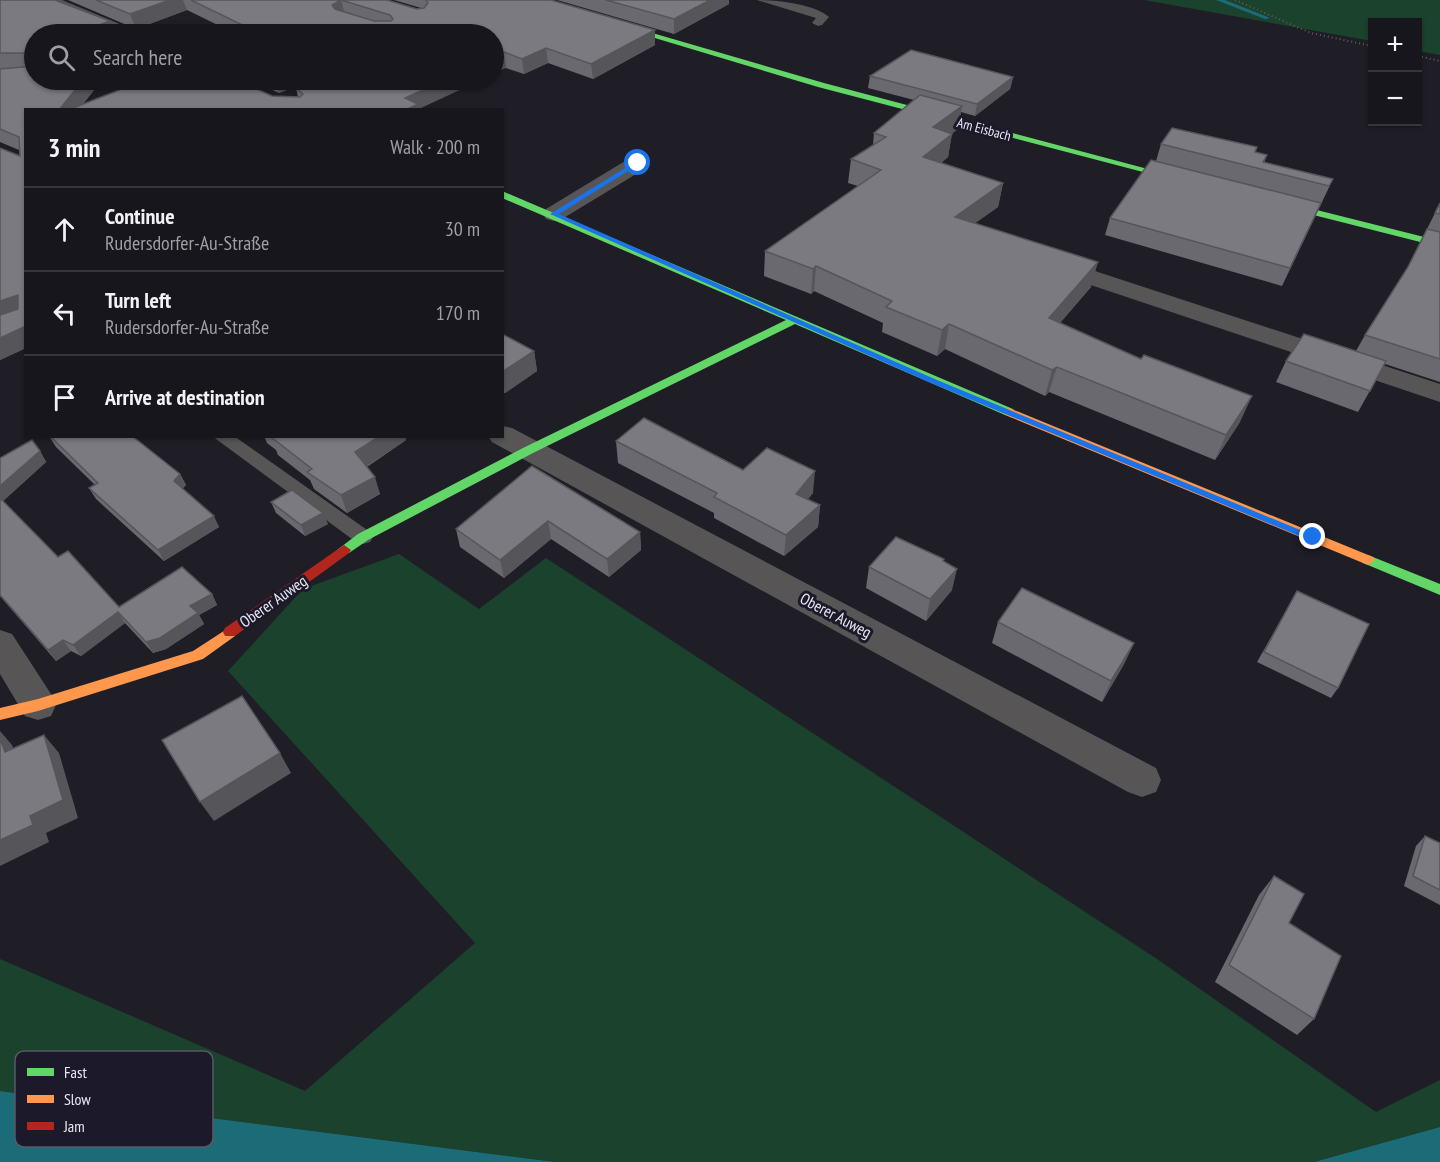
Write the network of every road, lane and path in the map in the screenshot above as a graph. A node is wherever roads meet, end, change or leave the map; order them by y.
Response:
1 (47, 0) edge
2 (531, 0) edge
3 (762, 0) edge
4 (1235, 0) edge
5 (818, 23) dead end
6 (104, 24) edge
7 (1368, 45) edge
8 (1422, 57) edge
9 (1440, 61) edge
10 (638, 163) dead end
11 (1202, 185) edge
12 (504, 195) edge
13 (1259, 199) edge
14 (554, 214) junction
15 (1440, 244) edge
16 (1024, 254) edge
17 (793, 321) junction
18 (1440, 393) edge
19 (224, 438) edge
20 (516, 442) edge
21 (363, 537) junction
22 (1440, 590) edge
23 (0, 644) edge
24 (38, 705) junction
25 (0, 714) edge
26 (1142, 780) dead end

1 - 6 street
2 - 11 street, Am Eisbach
3 - 5 lane
4 - 7 path
8 - 9 path
10 - 14 street
12 - 14 street
13 - 15 street
14 - 17 street
16 - 18 street
17 - 20 street, Oberer Auweg
17 - 22 street
19 - 21 lane
20 - 21 street, Oberer Auweg
20 - 26 street, Oberer Auweg
21 - 24 street, Oberer Auweg
23 - 24 street
24 - 25 street, Oberer Auweg

